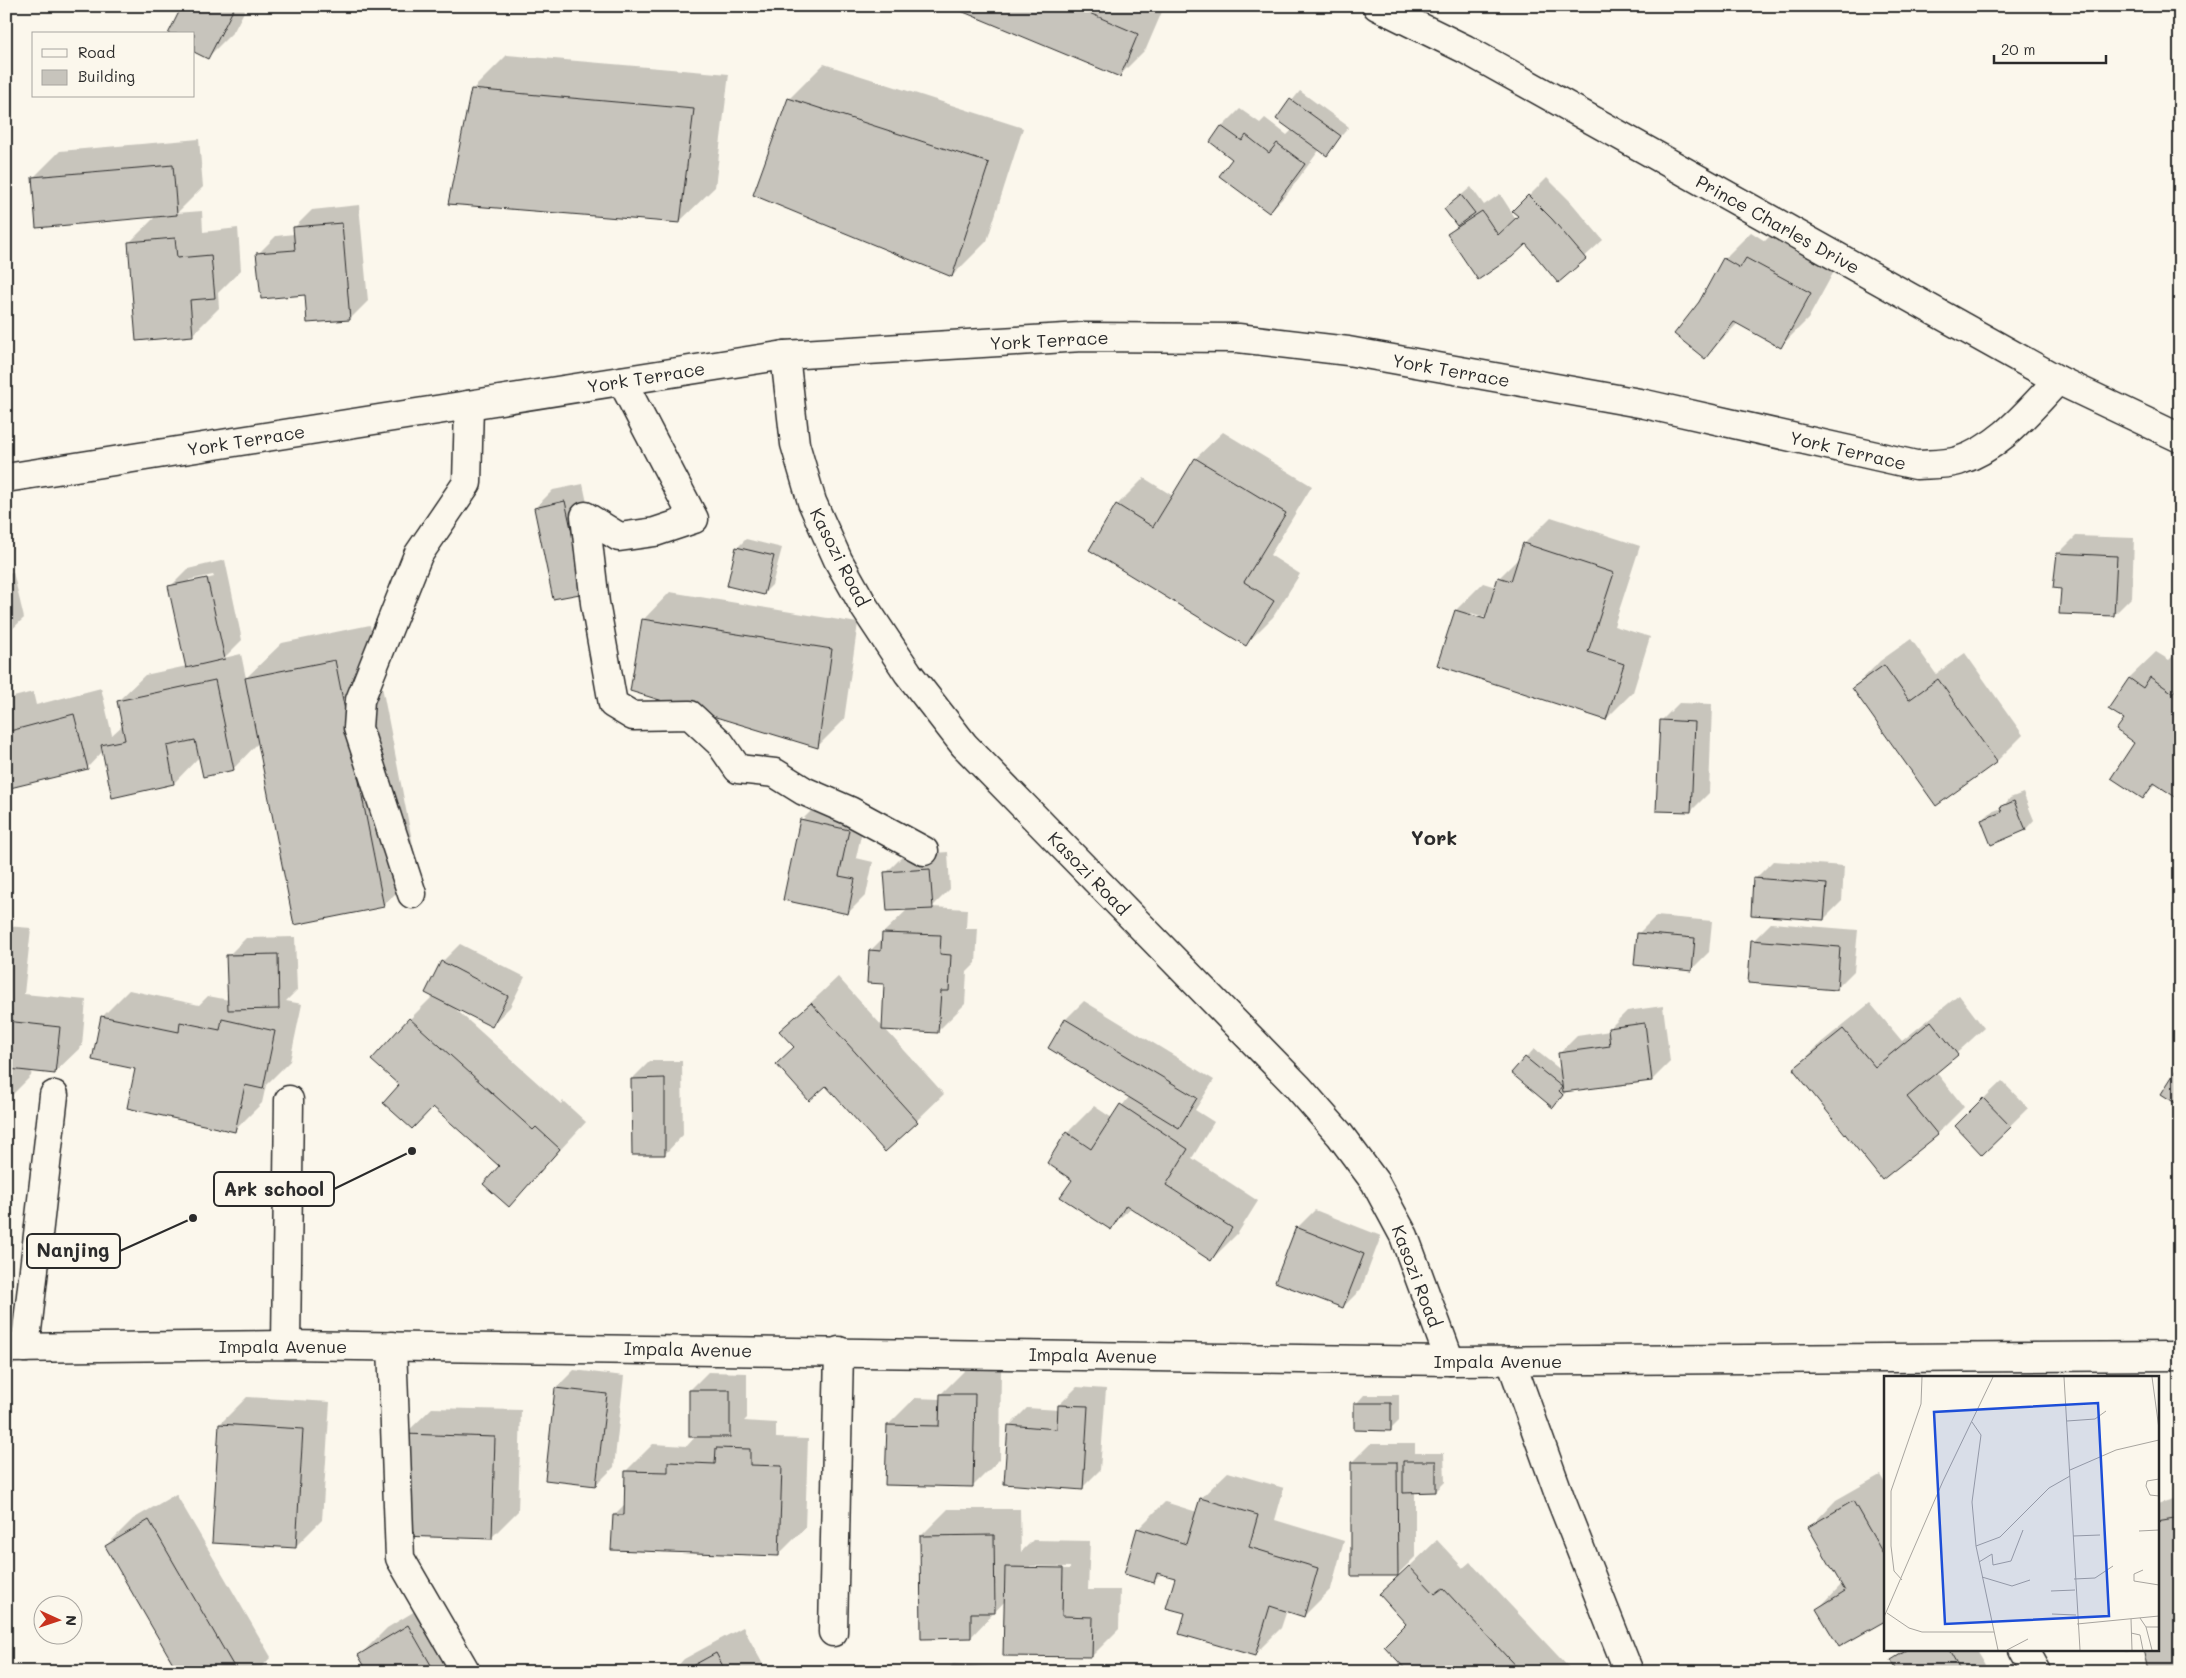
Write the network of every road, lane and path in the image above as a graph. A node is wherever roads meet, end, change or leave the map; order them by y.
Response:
1 (1377, 6) edge
2 (785, 355) junction
3 (622, 380) junction
4 (2058, 380) junction
5 (469, 405) junction
6 (2180, 438) edge
7 (6, 478) edge
8 (924, 851) dead end
9 (412, 894) dead end
10 (54, 1095) dead end
11 (289, 1100) dead end
12 (286, 1345) junction
13 (392, 1346) junction
14 (15, 1348) edge
15 (839, 1351) junction
16 (2180, 1356) edge
17 (1450, 1361) junction
18 (1511, 1361) junction
19 (2016, 1368) edge
20 (833, 1632) dead end
21 (2024, 1650) edge
22 (466, 1672) edge
23 (1629, 1672) edge
24 (2036, 1672) edge

1 - 4 street, Prince Charles Drive
2 - 3 street, York Terrace
2 - 4 street, York Terrace
2 - 17 street, Kasozi Road
3 - 5 street, York Terrace
3 - 8 street
4 - 6 street, Prince Charles Drive
5 - 7 street, York Terrace
5 - 9 street
10 - 14 street
11 - 12 street
12 - 13 street, Impala Avenue
12 - 14 street, Impala Avenue
13 - 15 street, Impala Avenue
13 - 22 street
15 - 17 street, Impala Avenue
15 - 20 street
16 - 19 street, Impala Avenue
17 - 18 street, Impala Avenue
18 - 19 street, Impala Avenue
18 - 23 street
21 - 24 street

